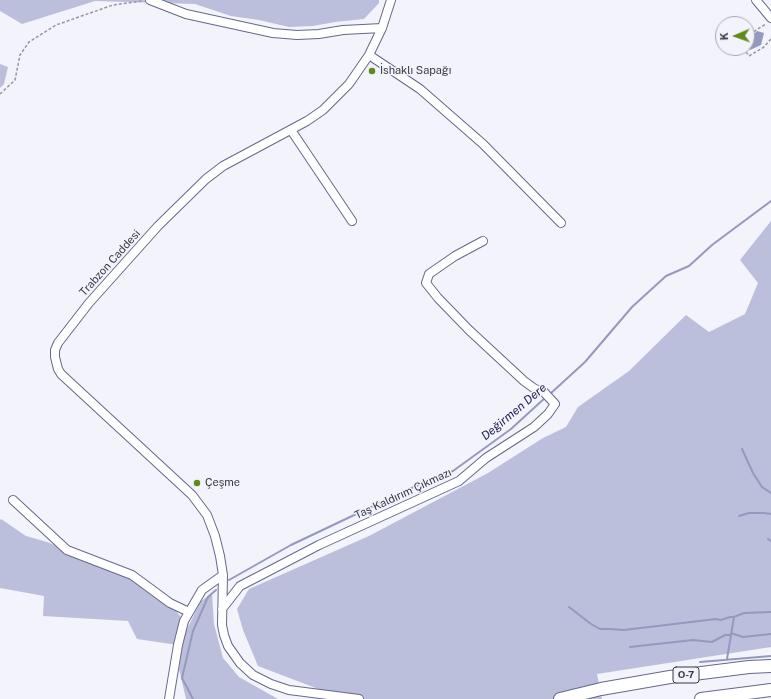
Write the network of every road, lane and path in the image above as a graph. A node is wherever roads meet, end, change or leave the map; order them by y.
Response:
1 (149, 0) edge
2 (391, 0) edge
3 (756, 0) edge
4 (771, 18) edge
5 (382, 28) junction
6 (755, 31) edge
7 (771, 39) edge
8 (755, 52) edge
9 (369, 55) junction
10 (0, 94) edge
11 (291, 130) junction
12 (352, 221) dead end
13 (561, 223) dead end
14 (483, 241) dead end
15 (13, 500) dead end
16 (223, 575) junction
17 (222, 609) junction
18 (189, 612) junction
19 (771, 666) edge
20 (771, 690) edge
21 (169, 699) edge
22 (359, 699) edge
23 (560, 699) edge
24 (701, 699) edge

1 - 5 street
1 - 10 path
2 - 5 street, Trabzon Caddesi
3 - 4 street
4 - 6 path
5 - 9 street, Trabzon Caddesi
7 - 8 path
9 - 11 street, Trabzon Caddesi
9 - 13 street
11 - 12 street
11 - 16 street, Trabzon Caddesi
14 - 17 street, Taş Kaldırım Çıkmazı
15 - 18 street
16 - 17 street
16 - 18 street
17 - 22 street
18 - 21 street
19 - 23 highway, O-7
20 - 24 highway, O-7

